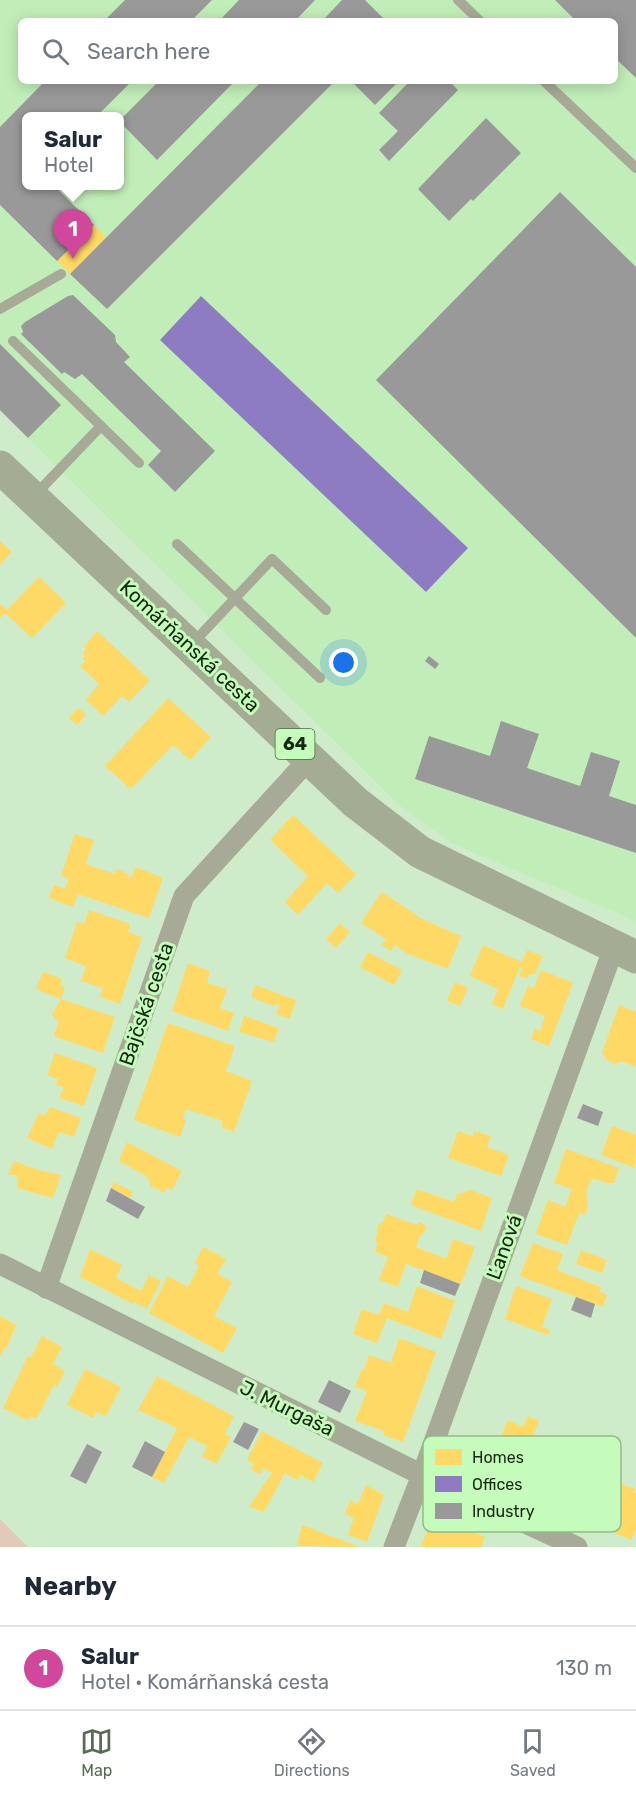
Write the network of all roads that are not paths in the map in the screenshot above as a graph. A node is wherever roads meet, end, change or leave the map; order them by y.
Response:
1 (458, 0) edge
2 (477, 18) edge
3 (547, 84) edge
4 (636, 168) edge
5 (61, 274) dead end
6 (0, 309) edge
7 (13, 341) dead end
8 (101, 426) junction
9 (139, 463) dead end
10 (11, 484) edge
11 (177, 544) dead end
12 (235, 598) junction
13 (326, 610) dead end
14 (190, 646) junction
15 (320, 678) dead end
16 (310, 758) junction
17 (625, 952) edge
18 (0, 1264) edge
19 (46, 1288) junction
20 (437, 1436) edge
21 (422, 1475) joint
22 (545, 1532) edge
23 (394, 1547) edge
24 (577, 1547) edge

1 - 2 lane
3 - 4 lane
5 - 6 lane
7 - 8 lane
8 - 9 lane
8 - 10 lane
10 - 14 main road, Komárňanská cesta / 64
11 - 12 lane
12 - 13 lane
12 - 14 lane
12 - 15 lane
14 - 16 main road, Komárňanská cesta / 64
16 - 17 main road, Komárňanská cesta / 64
16 - 19 street, Bajčská cesta
17 - 20 street, Ľanová
18 - 19 street, J. Murgaša
19 - 21 street, J. Murgaša
21 - 23 street, Ľanová
22 - 24 street, J. Murgaša

